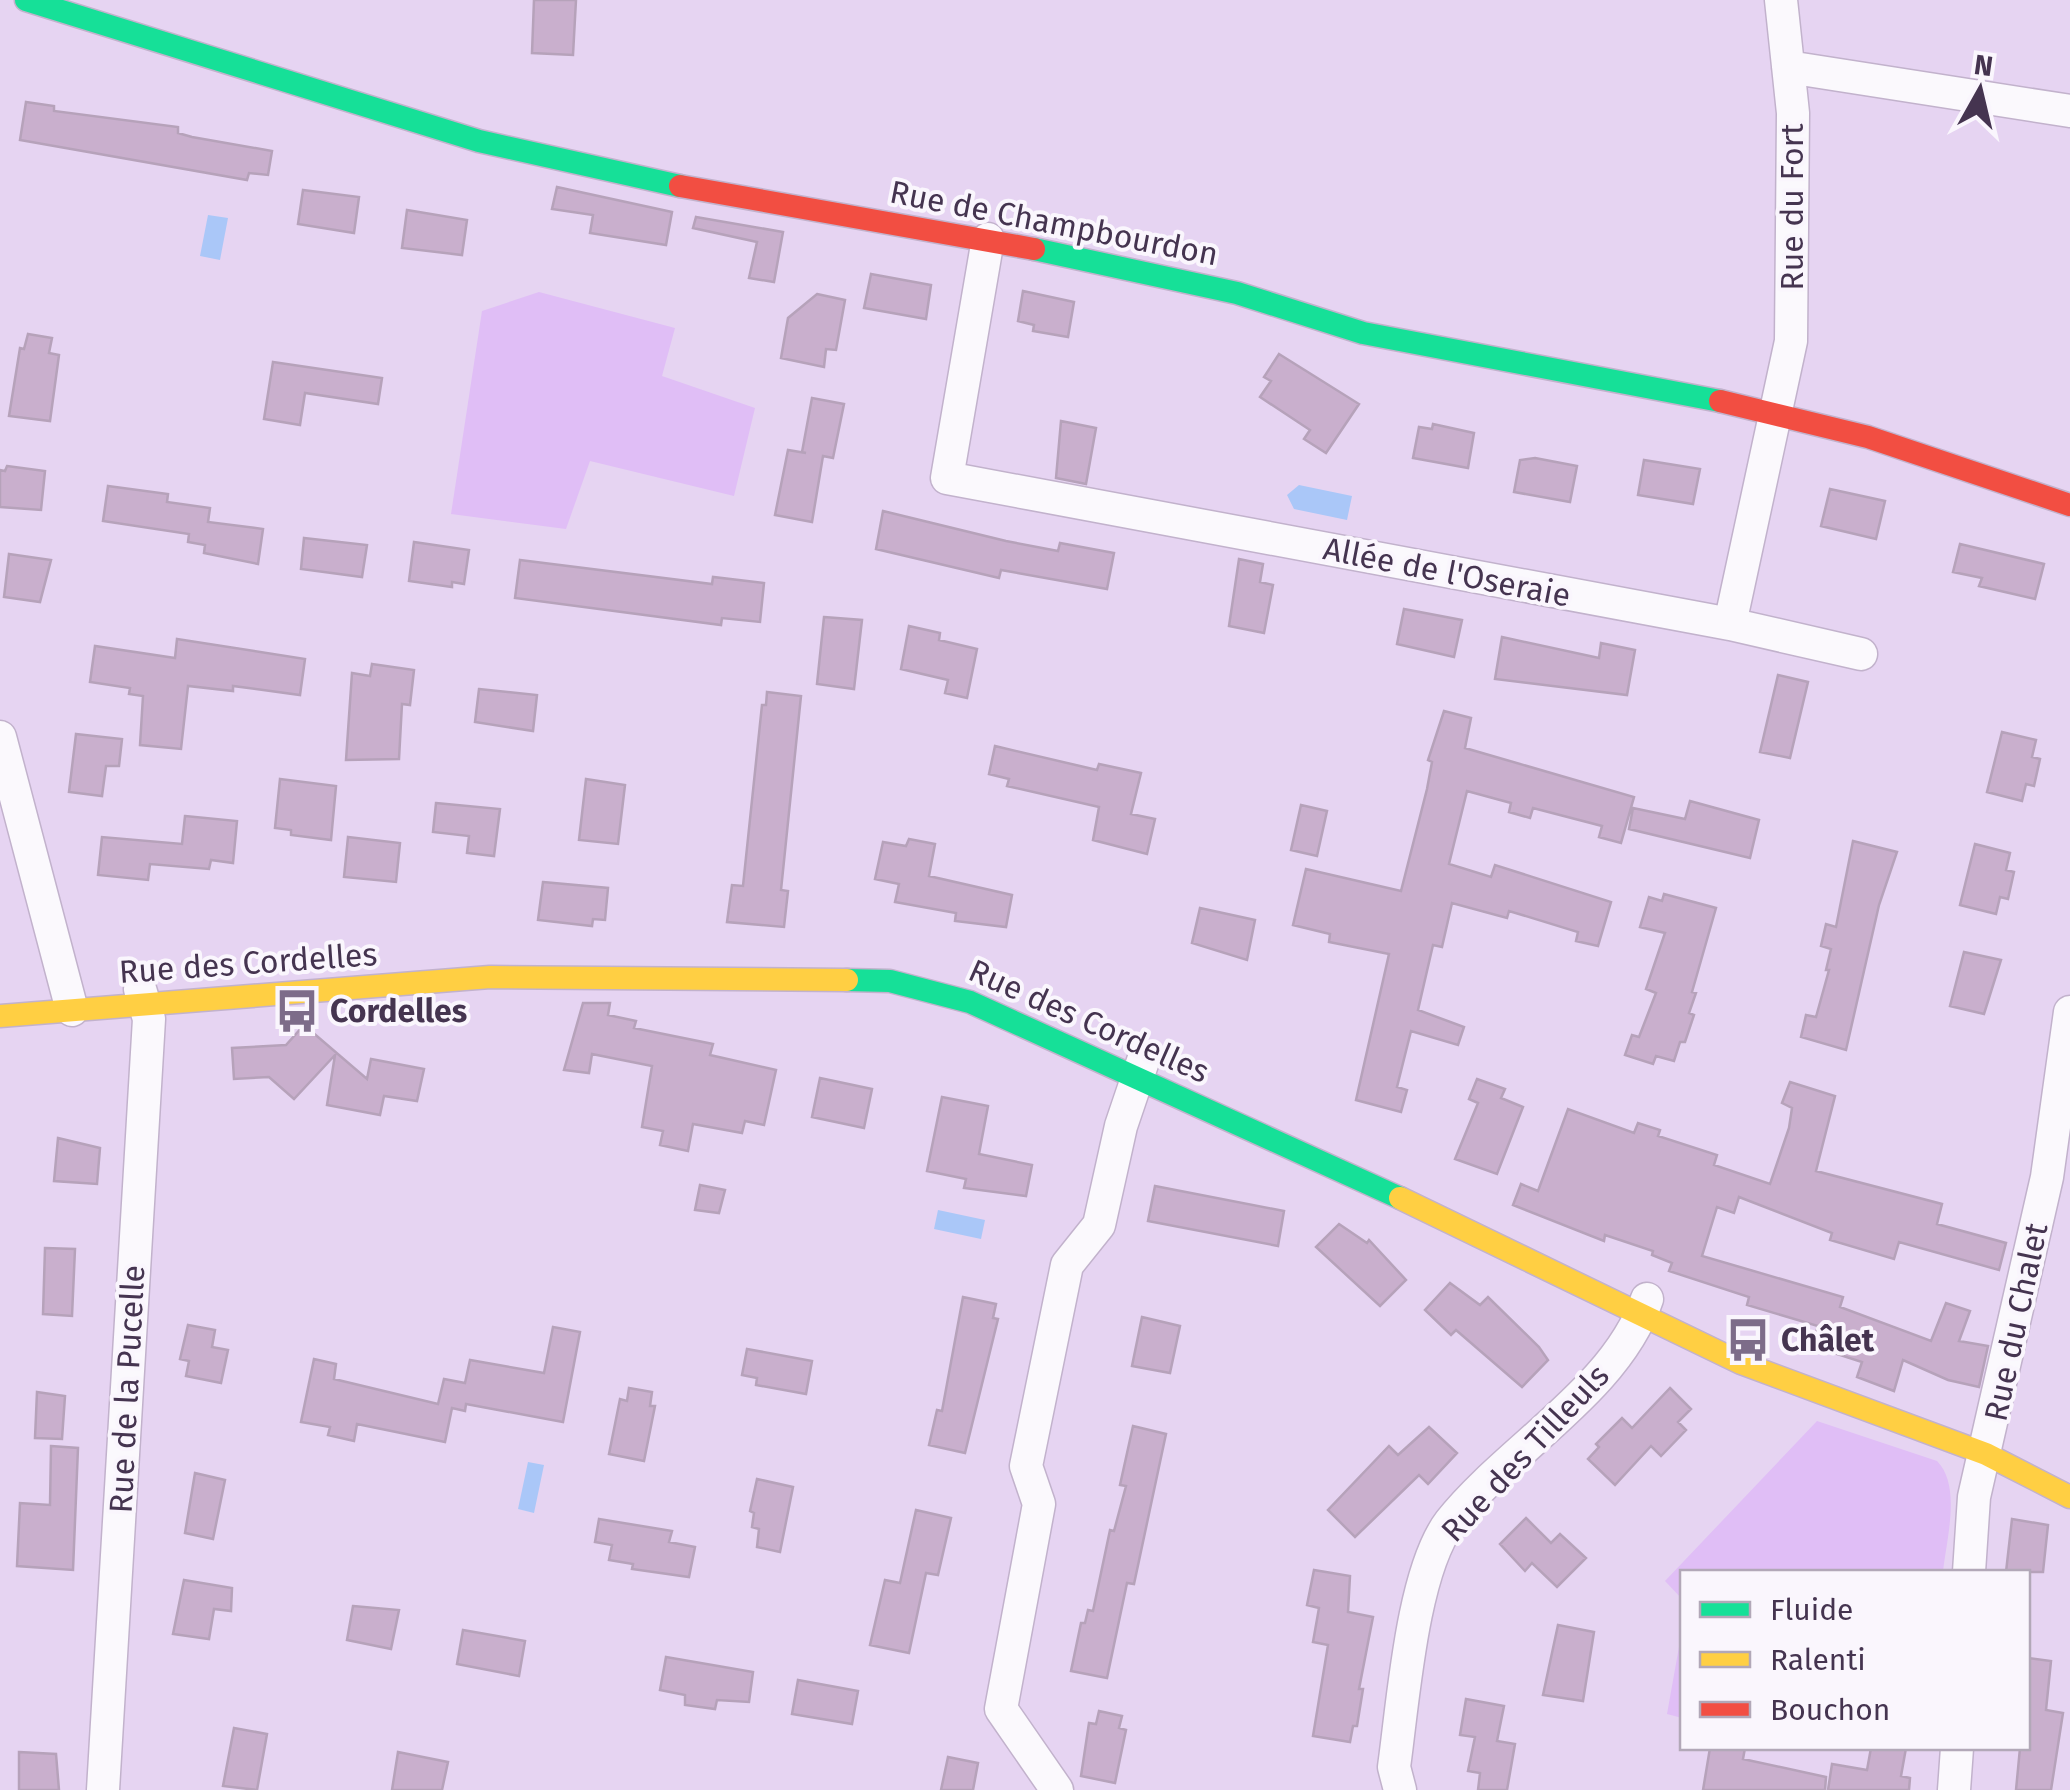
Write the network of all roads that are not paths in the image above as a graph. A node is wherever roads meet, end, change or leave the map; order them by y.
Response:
1 (26, 0) edge
2 (1781, 0) edge
3 (1788, 67) junction
4 (2070, 111) edge
5 (988, 239) junction
6 (1774, 412) junction
7 (2070, 505) edge
8 (1730, 624) junction
9 (1860, 654) dead end
10 (0, 737) edge
11 (143, 996) junction
12 (72, 1010) junction
13 (2070, 1012) edge
14 (0, 1016) edge
15 (1140, 1068) junction
16 (1644, 1307) junction
17 (1986, 1454) junction
18 (2070, 1497) edge
19 (1969, 1570) edge
20 (1956, 1750) edge
21 (103, 1790) edge
22 (1056, 1790) edge
23 (1400, 1790) edge
24 (1954, 1790) edge

1 - 5 street, Rue de Champbourdon
2 - 3 street, Rue du Fort
3 - 4 street
3 - 6 street, Rue du Fort
5 - 6 street, Rue de Champbourdon
5 - 8 street, Allée de l'Oseraie
6 - 7 street, Rue de Champbourdon
6 - 8 street
8 - 9 street, Allée de l'Oseraie
10 - 12 street
11 - 12 street, Rue des Cordelles
11 - 15 street, Rue des Cordelles
11 - 21 street, Rue de la Pucelle
12 - 14 street, Rue des Cordelles
13 - 17 street, Rue du Chalet
15 - 16 street, Rue des Cordelles
15 - 22 street
16 - 17 street, Rue des Cordelles
16 - 23 street, Rue des Tilleuls
17 - 18 street, Rue des Cordelles
17 - 19 street, Rue du Chalet
20 - 24 street

